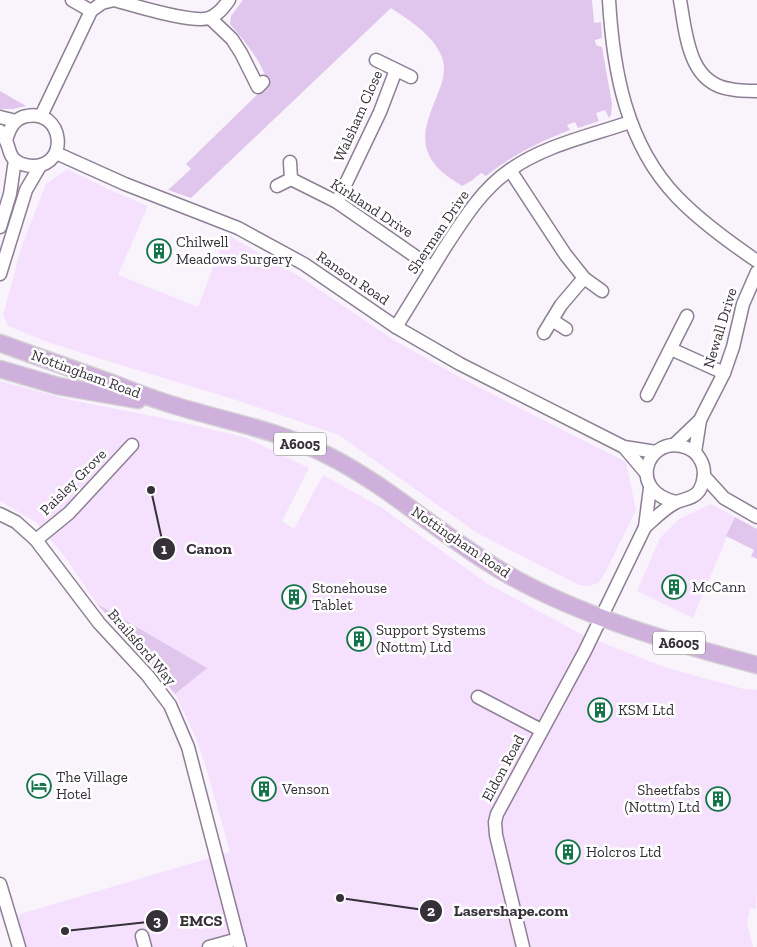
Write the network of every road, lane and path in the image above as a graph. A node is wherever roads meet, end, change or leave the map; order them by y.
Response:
1 (72, 0) edge
2 (229, 0) edge
3 (609, 0) edge
4 (680, 0) edge
5 (144, 4) edge
6 (92, 11) junction
7 (210, 18) junction
8 (376, 60) dead end
9 (396, 70) junction
10 (411, 77) dead end
11 (263, 82) dead end
12 (757, 91) edge
13 (41, 116) junction
14 (0, 117) edge
15 (16, 121) junction
16 (630, 122) junction
17 (3, 136) edge
18 (56, 153) junction
19 (15, 160) junction
20 (290, 162) dead end
21 (40, 166) junction
22 (510, 170) junction
23 (291, 179) junction
24 (278, 186) dead end
25 (337, 202) junction
26 (0, 227) edge
27 (757, 261) edge
28 (432, 268) junction
29 (757, 272) edge
30 (0, 274) edge
31 (584, 278) junction
32 (602, 291) dead end
33 (687, 316) dead end
34 (552, 320) junction
35 (396, 327) junction
36 (566, 329) dead end
37 (544, 333) dead end
38 (0, 343) edge
39 (671, 349) junction
40 (0, 369) edge
41 (724, 373) junction
42 (647, 395) dead end
43 (172, 405) junction
44 (700, 420) junction
45 (675, 444) junction
46 (132, 446) dead end
47 (624, 447) junction
48 (656, 452) junction
49 (695, 452) junction
50 (646, 472) junction
51 (704, 476) junction
52 (650, 488) junction
53 (696, 494) junction
54 (724, 498) junction
55 (676, 502) junction
56 (0, 514) edge
57 (757, 517) edge
58 (645, 527) junction
59 (36, 540) junction
60 (602, 617) junction
61 (757, 665) edge
62 (478, 697) dead end
63 (541, 730) junction
64 (0, 884) edge
65 (239, 943) edge
66 (19, 947) edge
67 (209, 947) edge
68 (523, 947) edge

1 - 6 street
2 - 7 street
3 - 16 street
4 - 12 street
5 - 6 street
5 - 7 street
6 - 13 street
7 - 11 street
8 - 9 street, Walsham Close
9 - 10 street, Walsham Close
9 - 25 street, Walsham Close
13 - 15 street
13 - 18 street
14 - 15 street
15 - 17 street
16 - 22 street, Sherman Drive
16 - 27 street
17 - 19 street
18 - 21 street
18 - 35 street, Ranson Road
19 - 21 street
19 - 26 street
20 - 23 street
21 - 30 street
22 - 28 street, Sherman Drive
22 - 31 street
23 - 24 street
23 - 25 street, Kirkland Drive
25 - 28 street, Kirkland Drive
28 - 35 street, Sherman Drive
29 - 41 street, Newall Drive
31 - 32 street
31 - 34 street
33 - 39 street
34 - 36 street
34 - 37 street
35 - 47 street, Ranson Road
38 - 43 main road, Nottingham Road / A6005
39 - 41 street
39 - 42 street
40 - 43 main road, Nottingham Road / A6005
41 - 44 street, Newall Drive
43 - 60 main road, Nottingham Road / A6005
44 - 45 street, Newall Drive
44 - 49 street, Newall Drive
45 - 48 street
45 - 49 street
46 - 59 street, Paisley Grove
47 - 48 street, Ranson Road
47 - 50 street, Ranson Road
48 - 50 street
49 - 51 street
50 - 52 street, Ranson Road
51 - 53 street
51 - 54 street
52 - 55 street
52 - 58 street, Ranson Road
53 - 54 street
53 - 55 street, Ranson Road
54 - 57 street
55 - 58 street, Ranson Road
56 - 59 street, Brailsford Way
58 - 60 street, Ranson Road
59 - 65 street, Brailsford Way
60 - 61 main road, Nottingham Road / A6005
60 - 63 street, Eldon Road
62 - 63 street
63 - 68 street, Eldon Road
64 - 66 street
65 - 67 street

